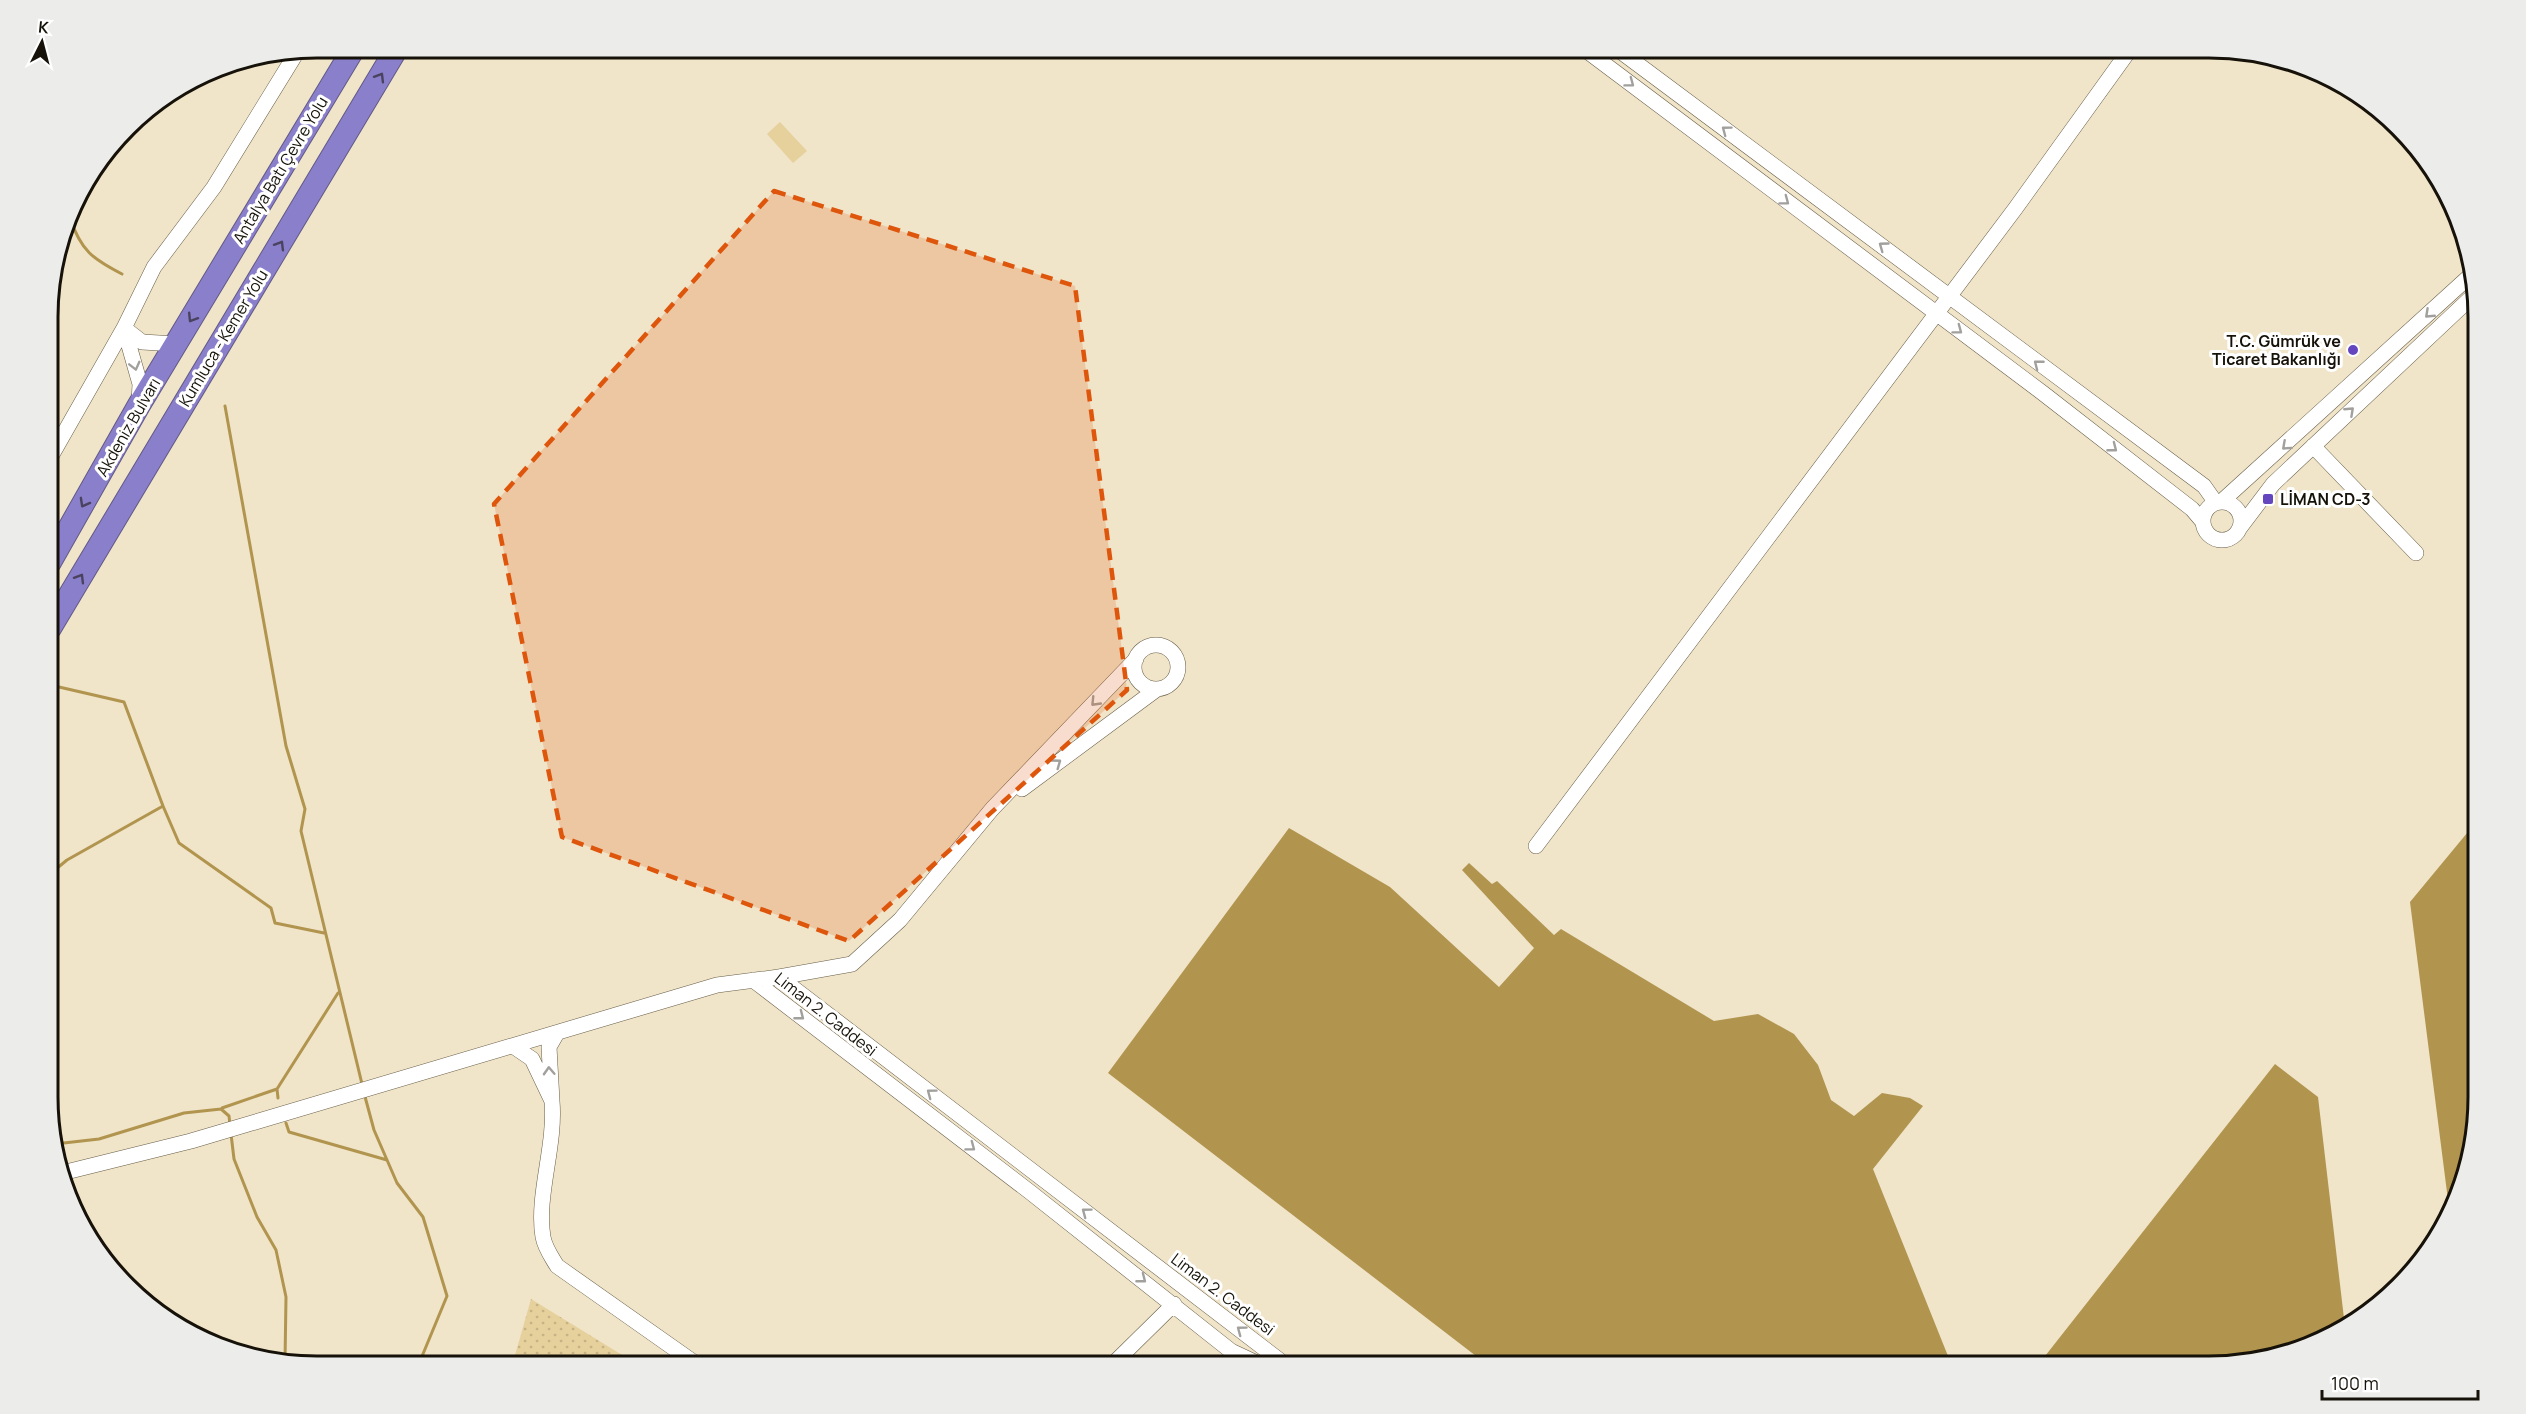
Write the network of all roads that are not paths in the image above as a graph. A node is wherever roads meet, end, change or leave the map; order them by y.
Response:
1 (348, 58) edge
2 (391, 58) edge
3 (1596, 58) edge
4 (1630, 58) edge
5 (2124, 58) edge
6 (292, 60) edge
7 (2465, 281) edge
8 (208, 293) joint
9 (1950, 295) junction
10 (2467, 301) edge
11 (1935, 313) junction
12 (124, 328) junction
13 (177, 344) junction
14 (2056, 378) junction
15 (2044, 394) junction
16 (139, 405) junction
17 (58, 444) edge
18 (2313, 446) junction
19 (2218, 503) junction
20 (2203, 522) junction
21 (2238, 530) junction
22 (58, 548) edge
23 (2416, 553) dead end
24 (58, 615) edge
25 (1136, 659) junction
26 (1157, 689) junction
27 (992, 809) junction
28 (1536, 846) dead end
29 (779, 977) junction
30 (753, 980) junction
31 (557, 1033) junction
32 (513, 1046) junction
33 (904, 1073) junction
34 (893, 1089) junction
35 (552, 1101) junction
36 (70, 1171) edge
37 (1174, 1279) junction
38 (1168, 1300) junction
39 (1262, 1346) junction
40 (685, 1356) edge
41 (1120, 1356) edge
42 (1242, 1356) edge
43 (1261, 1356) edge
44 (1274, 1356) edge

1 - 8 highway, Antalya Batı Çevre Yolu
24 -> 2 highway, Kumluca - Kemer Yolu
3 -> 11 street
9 -> 4 street
5 - 9 street
6 - 12 street
7 -> 19 street
8 -> 13 highway, Akdeniz Bulvarı
9 - 11 street
14 -> 9 street
18 -> 10 street
11 -> 15 street
11 - 28 street
12 - 13 street
12 -> 16 street
12 - 17 street
13 - 16 highway, Akdeniz Bulvarı
14 - 15 street
14 - 19 street
15 -> 20 street
16 -> 22 highway, Akdeniz Bulvarı
18 - 21 street
18 - 23 street
19 - 20 street
19 - 21 street
20 - 21 street
25 - 26 street
25 - 26 street
25 -> 27 street
27 -> 26 street
27 - 29 street
29 - 30 street, Liman 2. Caddesi
29 - 33 street, Liman 2. Caddesi
30 - 31 street
30 -> 34 street, Liman 2. Caddesi
31 - 32 street
35 -> 31 street
32 - 35 street
32 - 36 street
33 - 34 street
37 -> 33 street, Liman 2. Caddesi
34 -> 38 street, Liman 2. Caddesi
35 - 40 street
37 - 38 street
39 -> 37 street, Liman 2. Caddesi
38 - 41 street
38 - 42 street, Liman 2. Caddesi
39 - 43 street
39 - 44 street, Liman 2. Caddesi

